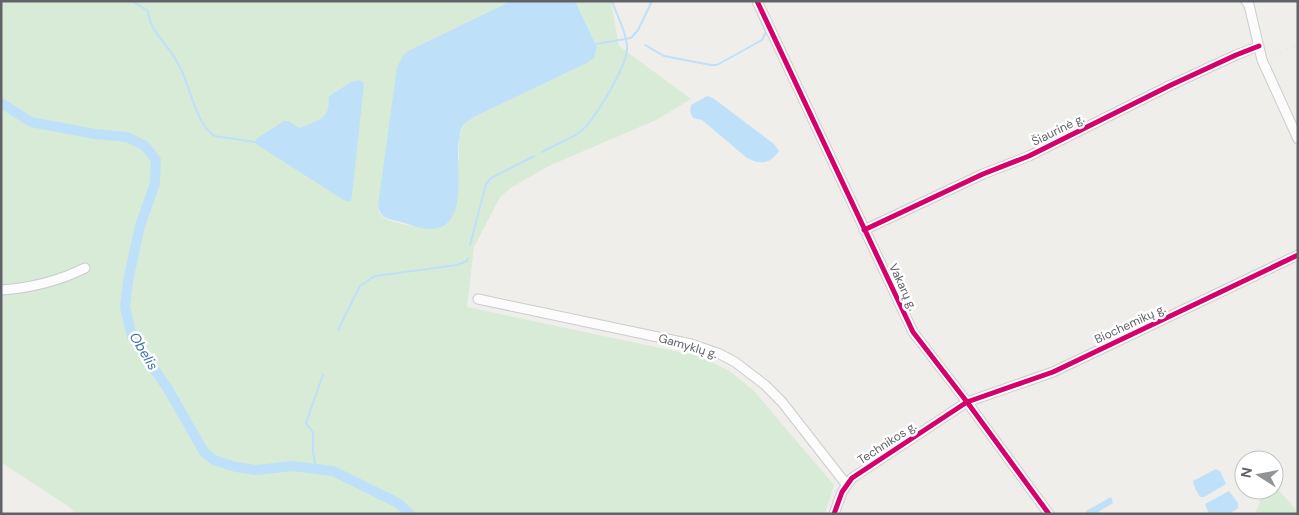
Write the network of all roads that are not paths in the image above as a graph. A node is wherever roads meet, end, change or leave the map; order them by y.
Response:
1 (757, 1) edge
2 (1246, 1) edge
3 (1259, 46) junction
4 (1298, 139) edge
5 (864, 230) junction
6 (1298, 255) edge
7 (85, 268) dead end
8 (1, 290) edge
9 (478, 299) dead end
10 (967, 402) junction
11 (846, 484) junction
12 (834, 514) edge
13 (1049, 514) edge

1 - 5 street, Vakarų g.
2 - 3 street
3 - 4 street
3 - 5 street, Šiaurinė g.
5 - 10 street, Vakarų g.
6 - 10 street, Biochemikų g.
7 - 8 street
9 - 11 street, Gamyklų g.
10 - 11 street, Technikos g.
10 - 13 street, Vakarų g.
11 - 12 street, Technikos g.

